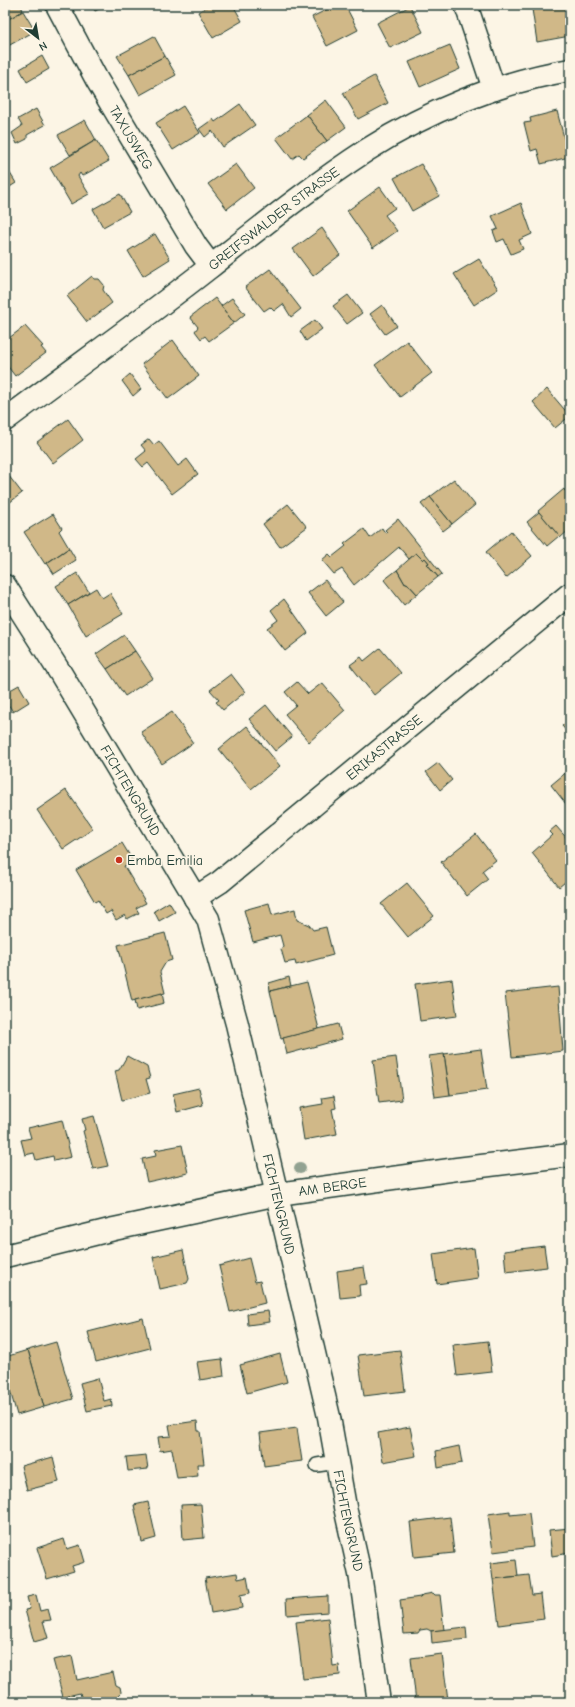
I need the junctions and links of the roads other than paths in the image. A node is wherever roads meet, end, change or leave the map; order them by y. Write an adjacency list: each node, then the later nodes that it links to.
1 (57, 5): 5 (street, TAXUSWEG)
2 (466, 5): 4 (street)
3 (570, 70): 4 (street, GREIFSWALDER STRASSE)
4 (494, 89): 5 (street, GREIFSWALDER STRASSE)
5 (211, 266): 6 (street, GREIFSWALDER STRASSE)
6 (5, 420)
7 (5, 586): 9 (street, FICHTENGRUND)
8 (570, 594): 9 (street, ERIKASTRASSE)
9 (195, 898): 11 (street, FICHTENGRUND)
10 (570, 1155): 11 (street, AM BERGE)
11 (278, 1194): 12 (street, AM BERGE); 13 (street, FICHTENGRUND)
12 (5, 1256)
13 (379, 1702)

